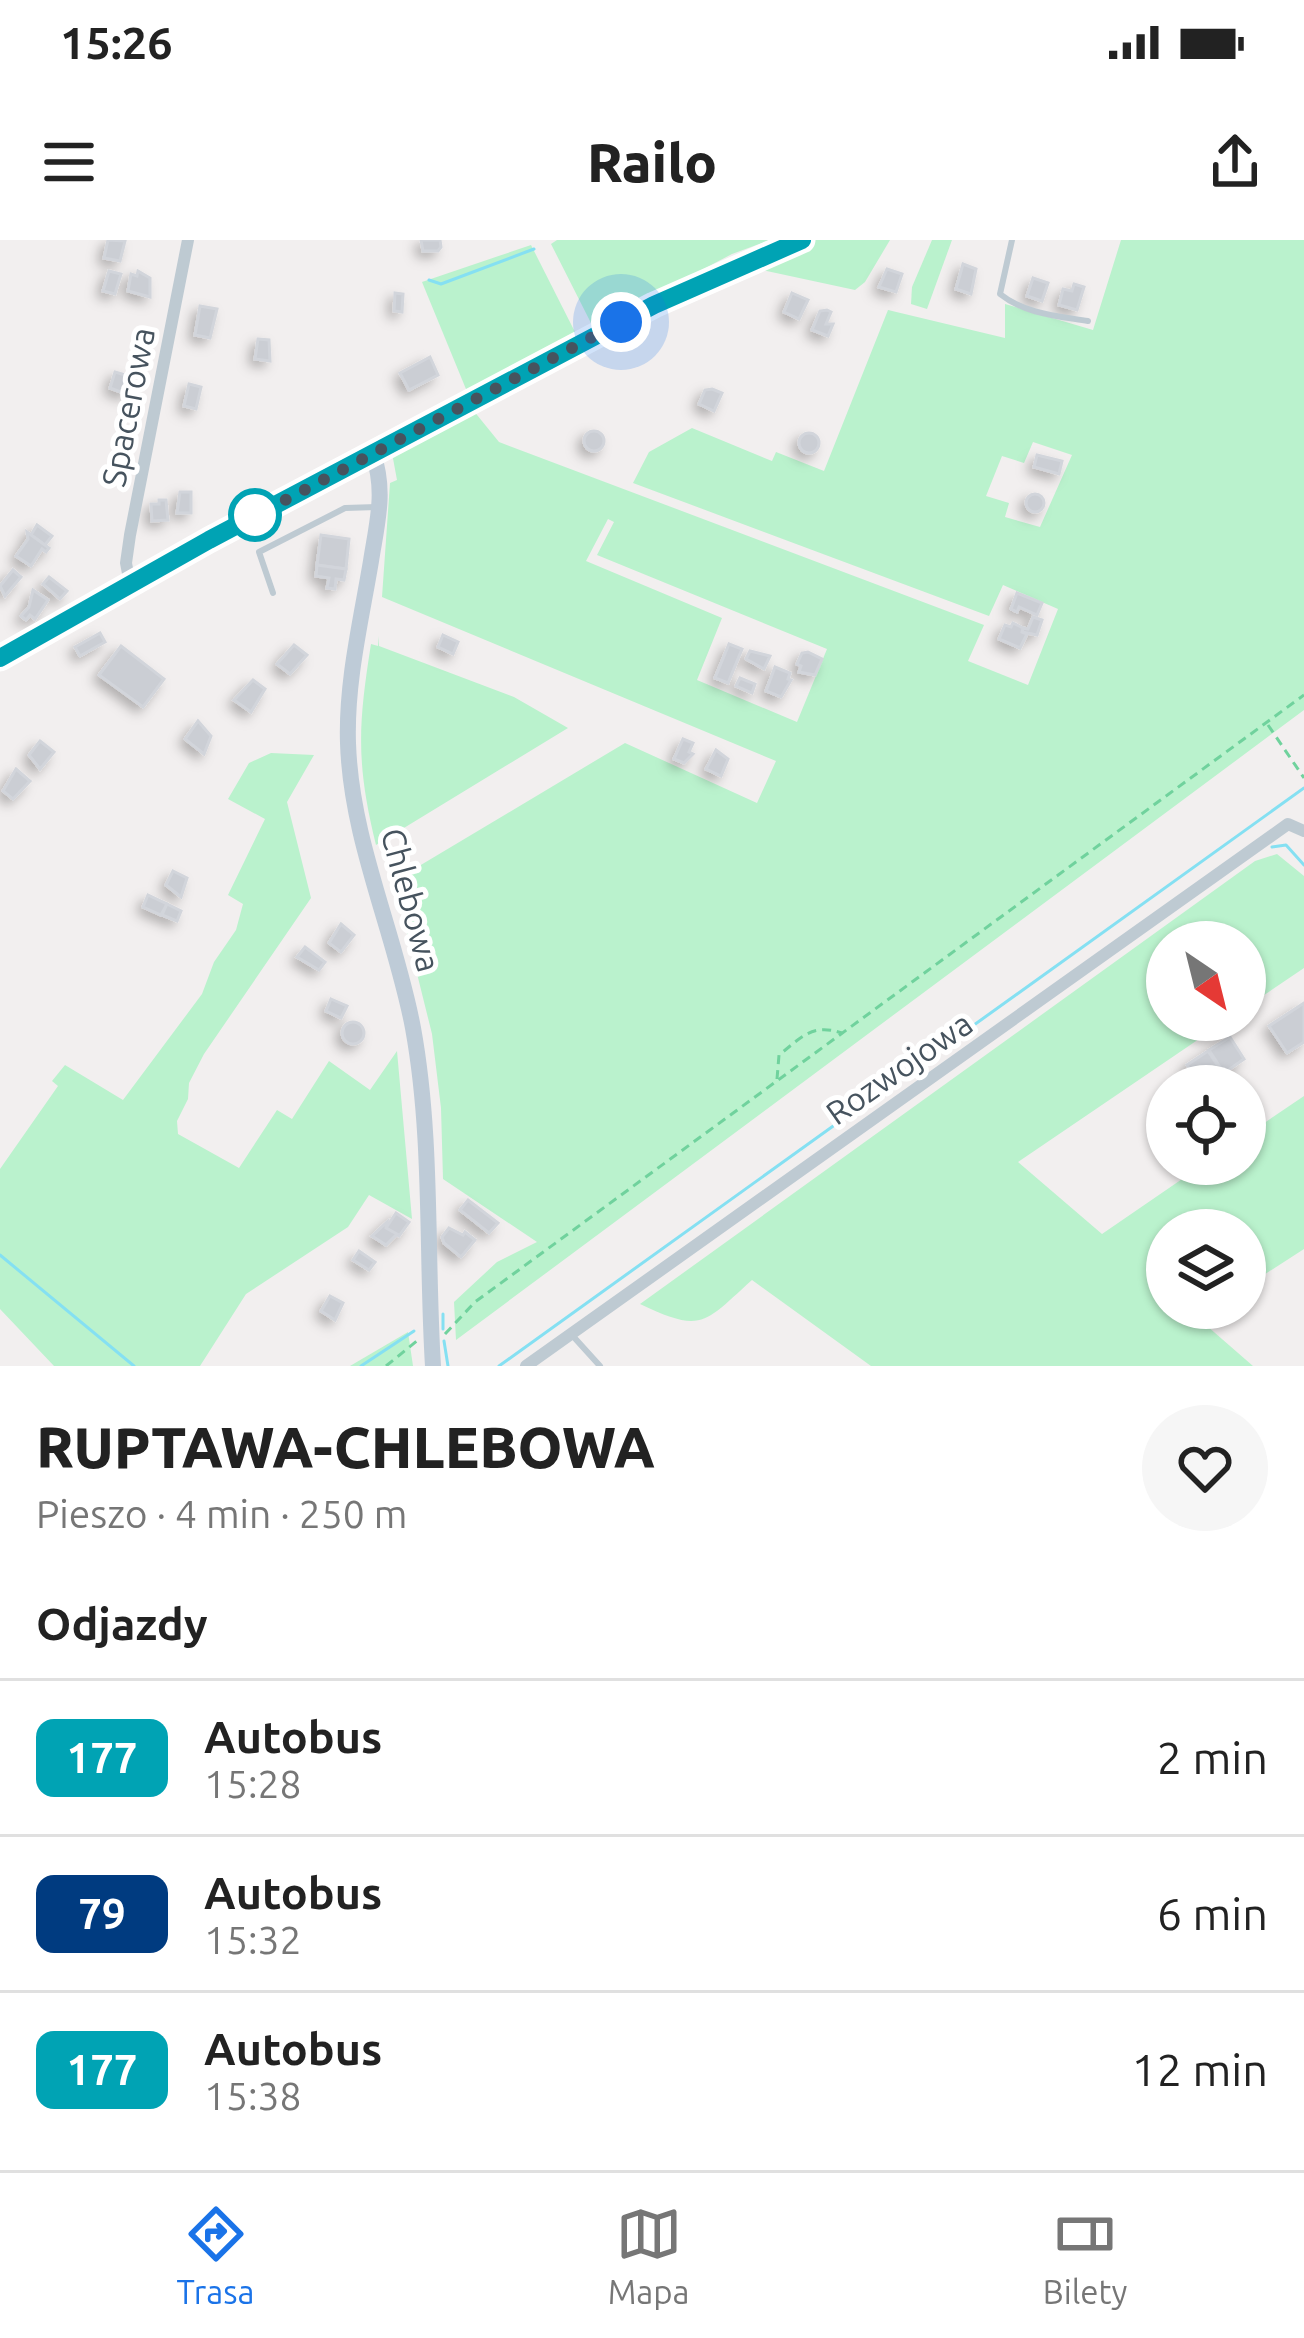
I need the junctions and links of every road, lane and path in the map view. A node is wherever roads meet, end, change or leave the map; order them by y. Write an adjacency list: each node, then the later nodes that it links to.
1 (188, 240): 7 (street, Spacerowa)
2 (802, 240): 5 (street)
3 (1012, 240): 4 (lane)
4 (1088, 321)
5 (373, 454): 6 (street, Chlebowa); 7 (street)
6 (380, 507): 8 (lane); 17 (street, Chlebowa)
7 (130, 584): 9 (street)
8 (273, 593)
9 (0, 658)
10 (1304, 694): 11 (path)
11 (1266, 722): 12 (path); 14 (path)
12 (1304, 778)
13 (1304, 831): 16 (street, Rozwojowa)
14 (842, 1034): 15 (path); 15 (path)
15 (777, 1081): 17 (path)
16 (572, 1334): 20 (street, Rozwojowa); 21 (lane)
17 (431, 1336): 18 (path); 19 (street, Chlebowa)
18 (386, 1366)
19 (433, 1366)
20 (526, 1366)
21 (600, 1366)

